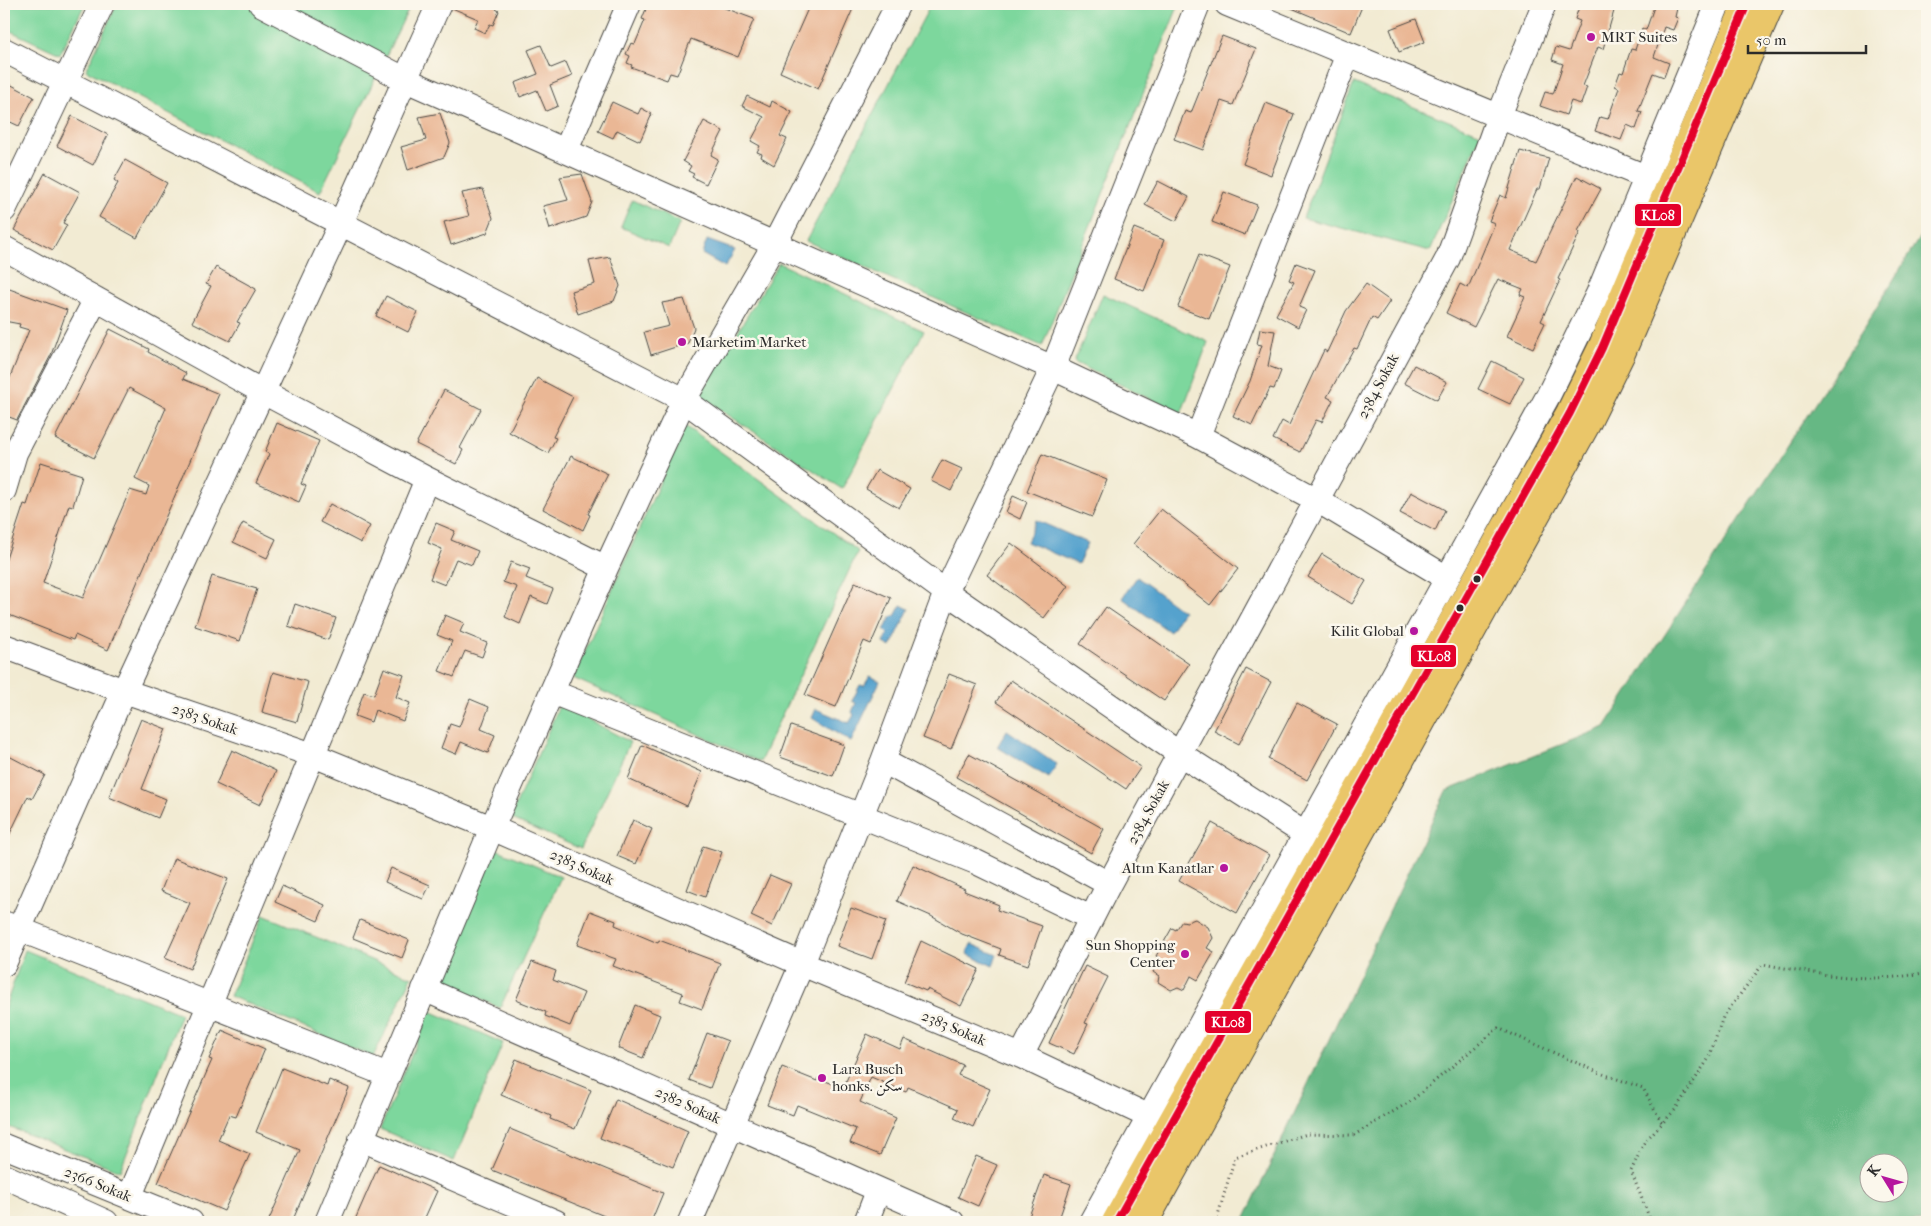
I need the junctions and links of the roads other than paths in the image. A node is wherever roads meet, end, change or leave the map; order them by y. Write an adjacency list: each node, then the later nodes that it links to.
1 (102, 4): 15 (street)
2 (261, 4): 14 (street)
3 (439, 4): 14 (street)
4 (629, 4): 17 (street)
5 (898, 4): 21 (street)
6 (1198, 4): 24 (street)
7 (1226, 4): 13 (street)
8 (1544, 4): 16 (street, 2384 Sokak)
9 (1718, 4): 18 (street)
10 (1747, 4): 68 (main road)
11 (1770, 4): 69 (main road)
12 (4, 50): 15 (street)
13 (1348, 54): 16 (street); 27 (street)
14 (406, 80): 17 (street); 20 (street)
15 (64, 81): 19 (street); 20 (street)
16 (1499, 116): 18 (street); 31 (street, 2384 Sokak)
17 (566, 150): 21 (street)
18 (1646, 177): 33 (street)
19 (4, 210)
20 (342, 223): 25 (street); 26 (street)
21 (774, 245): 24 (street); 26 (street)
22 (4, 248): 23 (street)
23 (96, 299): 25 (street); 28 (street)
24 (1053, 368): 27 (street); 34 (street)
25 (263, 392): 29 (street); 36 (street)
26 (684, 400): 32 (street); 34 (street)
27 (1198, 436): 31 (street)
28 (12, 439): 30 (street)
29 (427, 479): 32 (street); 39 (street)
30 (4, 490)
31 (1317, 500): 33 (street); 38 (street, 2384 Sokak)
32 (606, 568): 37 (street)
33 (1447, 578): 43 (street)
34 (946, 592): 38 (street); 40 (street)
35 (4, 646): 36 (street, 2383 Sokak)
36 (124, 691): 39 (street, 2383 Sokak); 46 (street)
37 (552, 692): 41 (street); 42 (street)
38 (1180, 754): 43 (street); 44 (street, 2384 Sokak)
39 (313, 755): 42 (street, 2383 Sokak); 50 (street)
40 (883, 761): 41 (street); 44 (street)
41 (862, 814): 45 (street); 48 (street)
42 (492, 828): 48 (street, 2383 Sokak); 49 (street)
43 (1305, 834): 53 (street)
44 (1109, 884): 45 (street, 2384 Sokak)
45 (1091, 918): 51 (street, 2384 Sokak)
46 (11, 926): 47 (street); 50 (street)
47 (4, 964)
48 (802, 964): 51 (street, 2383 Sokak); 54 (street)
49 (424, 989): 52 (street); 54 (street, 2382 Sokak)
50 (209, 1004): 52 (street); 59 (street)
51 (1021, 1056): 53 (street, 2383 Sokak)
52 (388, 1075): 55 (street)
53 (1148, 1116): 67 (street)
54 (732, 1124): 58 (street, 2382 Sokak); 64 (street)
55 (361, 1139): 62 (street); 63 (street)
56 (4, 1146): 59 (street, 2366 Sokak)
57 (4, 1176): 60 (street, 2366 Sokak)
58 (878, 1191): 65 (street); 66 (street, 2382 Sokak)
59 (130, 1196): 61 (street, 2366 Sokak)
60 (106, 1222)
61 (191, 1222)
62 (327, 1222)
63 (556, 1222)
64 (690, 1222)
65 (866, 1222)
66 (952, 1222)
67 (1091, 1222)
68 (1116, 1222)
69 (1144, 1222)

